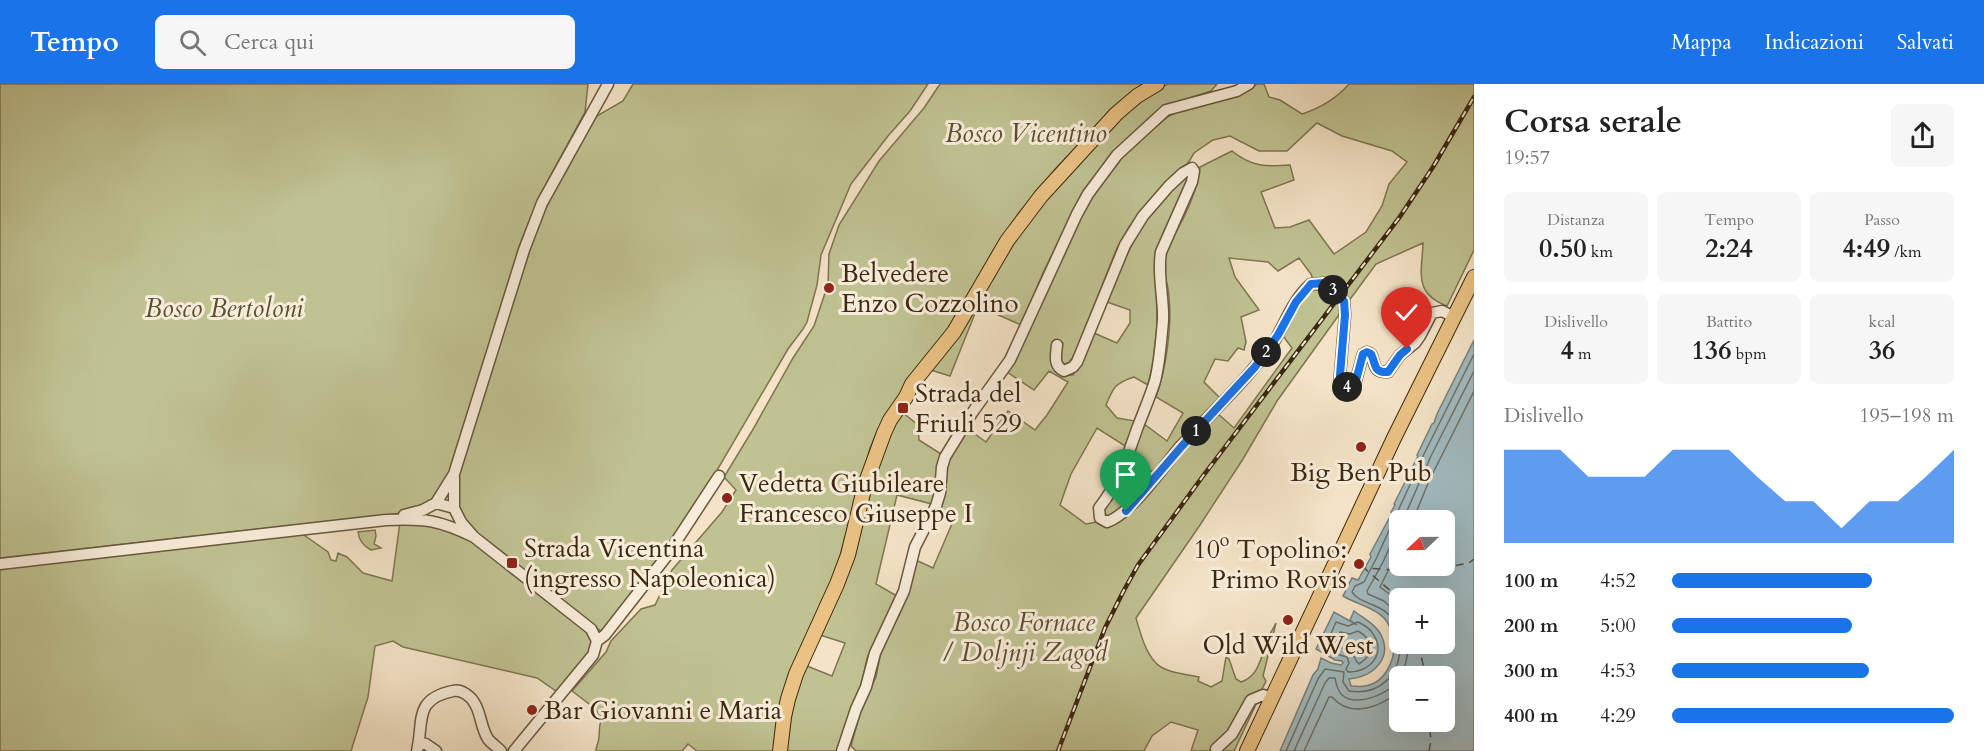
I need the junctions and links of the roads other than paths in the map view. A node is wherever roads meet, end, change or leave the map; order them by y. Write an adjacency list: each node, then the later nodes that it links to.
1 (609, 84): 9 (street)
2 (1157, 84): 24 (main road)
3 (1230, 84): 5 (street)
4 (1249, 84): 5 (street)
5 (1216, 96): 25 (street)
6 (1474, 277): 7 (main road)
7 (1454, 317): 8 (street); 18 (main road)
8 (1057, 345)
9 (454, 474): 11 (street); 12 (street)
10 (719, 476): 17 (street)
11 (436, 503): 12 (street); 13 (street); 14 (street)
12 (454, 508): 14 (street); 15 (street)
13 (386, 520): 14 (street); 16 (street)
14 (440, 522): 15 (street)
15 (474, 537): 17 (street)
16 (0, 564)
17 (597, 641): 23 (street)
18 (1272, 698): 20 (street); 26 (main road)
19 (418, 748): 21 (street); 22 (street)
20 (1216, 749)
21 (436, 751)
22 (501, 751)
23 (514, 751)
24 (780, 751)
25 (842, 751)
26 (1247, 751)

